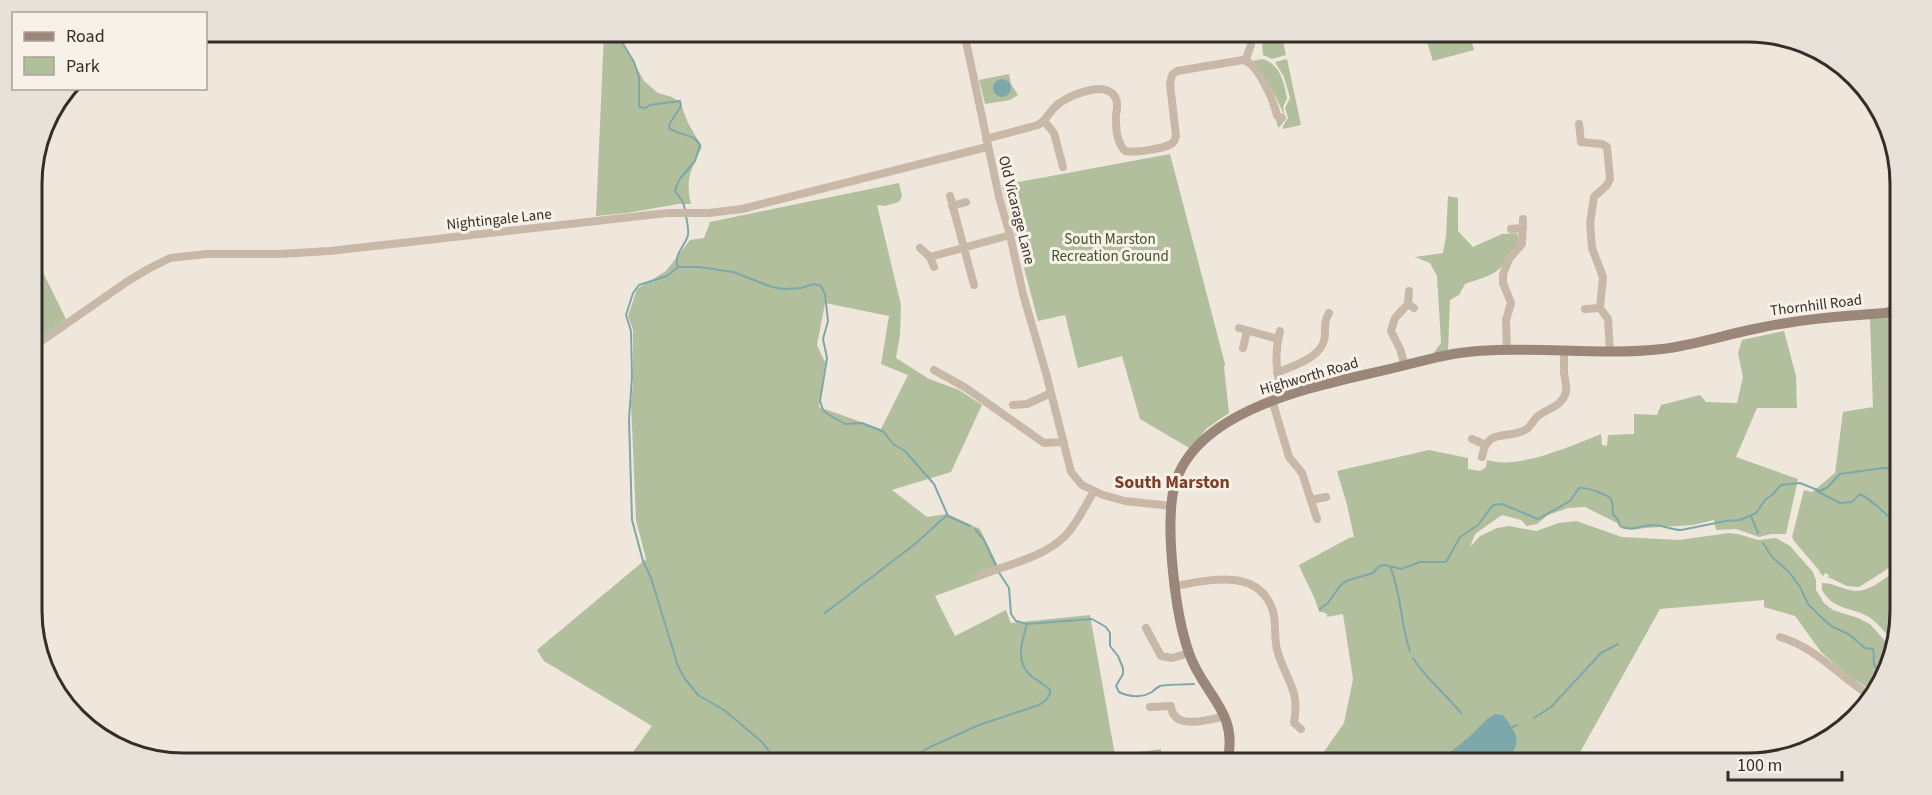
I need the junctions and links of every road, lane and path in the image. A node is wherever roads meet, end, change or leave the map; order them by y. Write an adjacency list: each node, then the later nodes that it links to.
1 (966, 42): 7 (street, Old Vicarage Lane)
2 (1251, 45): 3 (street)
3 (1246, 60): 4 (street); 5 (street)
4 (1282, 118)
5 (1044, 121): 7 (street, Nightingale Lane); 8 (street)
6 (1579, 124): 22 (street)
7 (986, 143): 15 (street, Old Vicarage Lane); 29 (street, Nightingale Lane)
8 (1063, 167)
9 (950, 196): 11 (street)
10 (966, 202): 11 (street)
11 (952, 206): 16 (street)
12 (1524, 219): 13 (street)
13 (1523, 228): 14 (street); 31 (street)
14 (1511, 229)
15 (1010, 235): 16 (street); 37 (street, Old Vicarage Lane)
16 (963, 247): 18 (street); 20 (street)
17 (920, 248): 18 (street)
18 (930, 257): 19 (street)
19 (934, 267)
20 (974, 285)
21 (1409, 291): 34 (street)
22 (1600, 308): 23 (street); 33 (street)
23 (1585, 309)
24 (1890, 312): 27 (street, Thornhill Road)
25 (1324, 317): 36 (street)
26 (1280, 331): 28 (street)
27 (1737, 333): 33 (street, Highworth Road)
28 (1278, 339): 30 (street); 36 (street)
29 (42, 341)
30 (1243, 348)
31 (1507, 349): 32 (street, Highworth Road); 34 (street, Highworth Road)
32 (1564, 350): 33 (street, Highworth Road); 43 (street)
33 (1610, 352)
34 (1405, 366): 38 (street, Highworth Road)
35 (934, 370): 42 (street)
36 (1277, 373): 38 (street)
37 (1051, 393): 40 (street); 42 (street, Old Vicarage Lane)
38 (1283, 396): 39 (street, Highworth Road)
39 (1272, 400): 47 (street); 48 (street, Highworth Road)
40 (1013, 405)
41 (1472, 439): 43 (street)
42 (1064, 442): 45 (street, Old Vicarage Lane)
43 (1484, 444): 44 (street)
44 (1482, 456)
45 (1094, 491): 48 (street, Old Vicarage Lane); 50 (street)
46 (1326, 497): 47 (street)
47 (1311, 500): 49 (street)
48 (1171, 506): 51 (street, Highworth Road)
49 (1317, 519)
50 (977, 576)
51 (1175, 586): 54 (street, Highworth Road); 58 (street)
52 (1146, 628): 54 (street)
53 (1780, 637): 55 (street)
54 (1189, 653): 57 (street, Highworth Road)
55 (1865, 692)
56 (1150, 707): 57 (street)
57 (1225, 716): 59 (street, Highworth Road)
58 (1294, 726)
59 (1228, 753)

